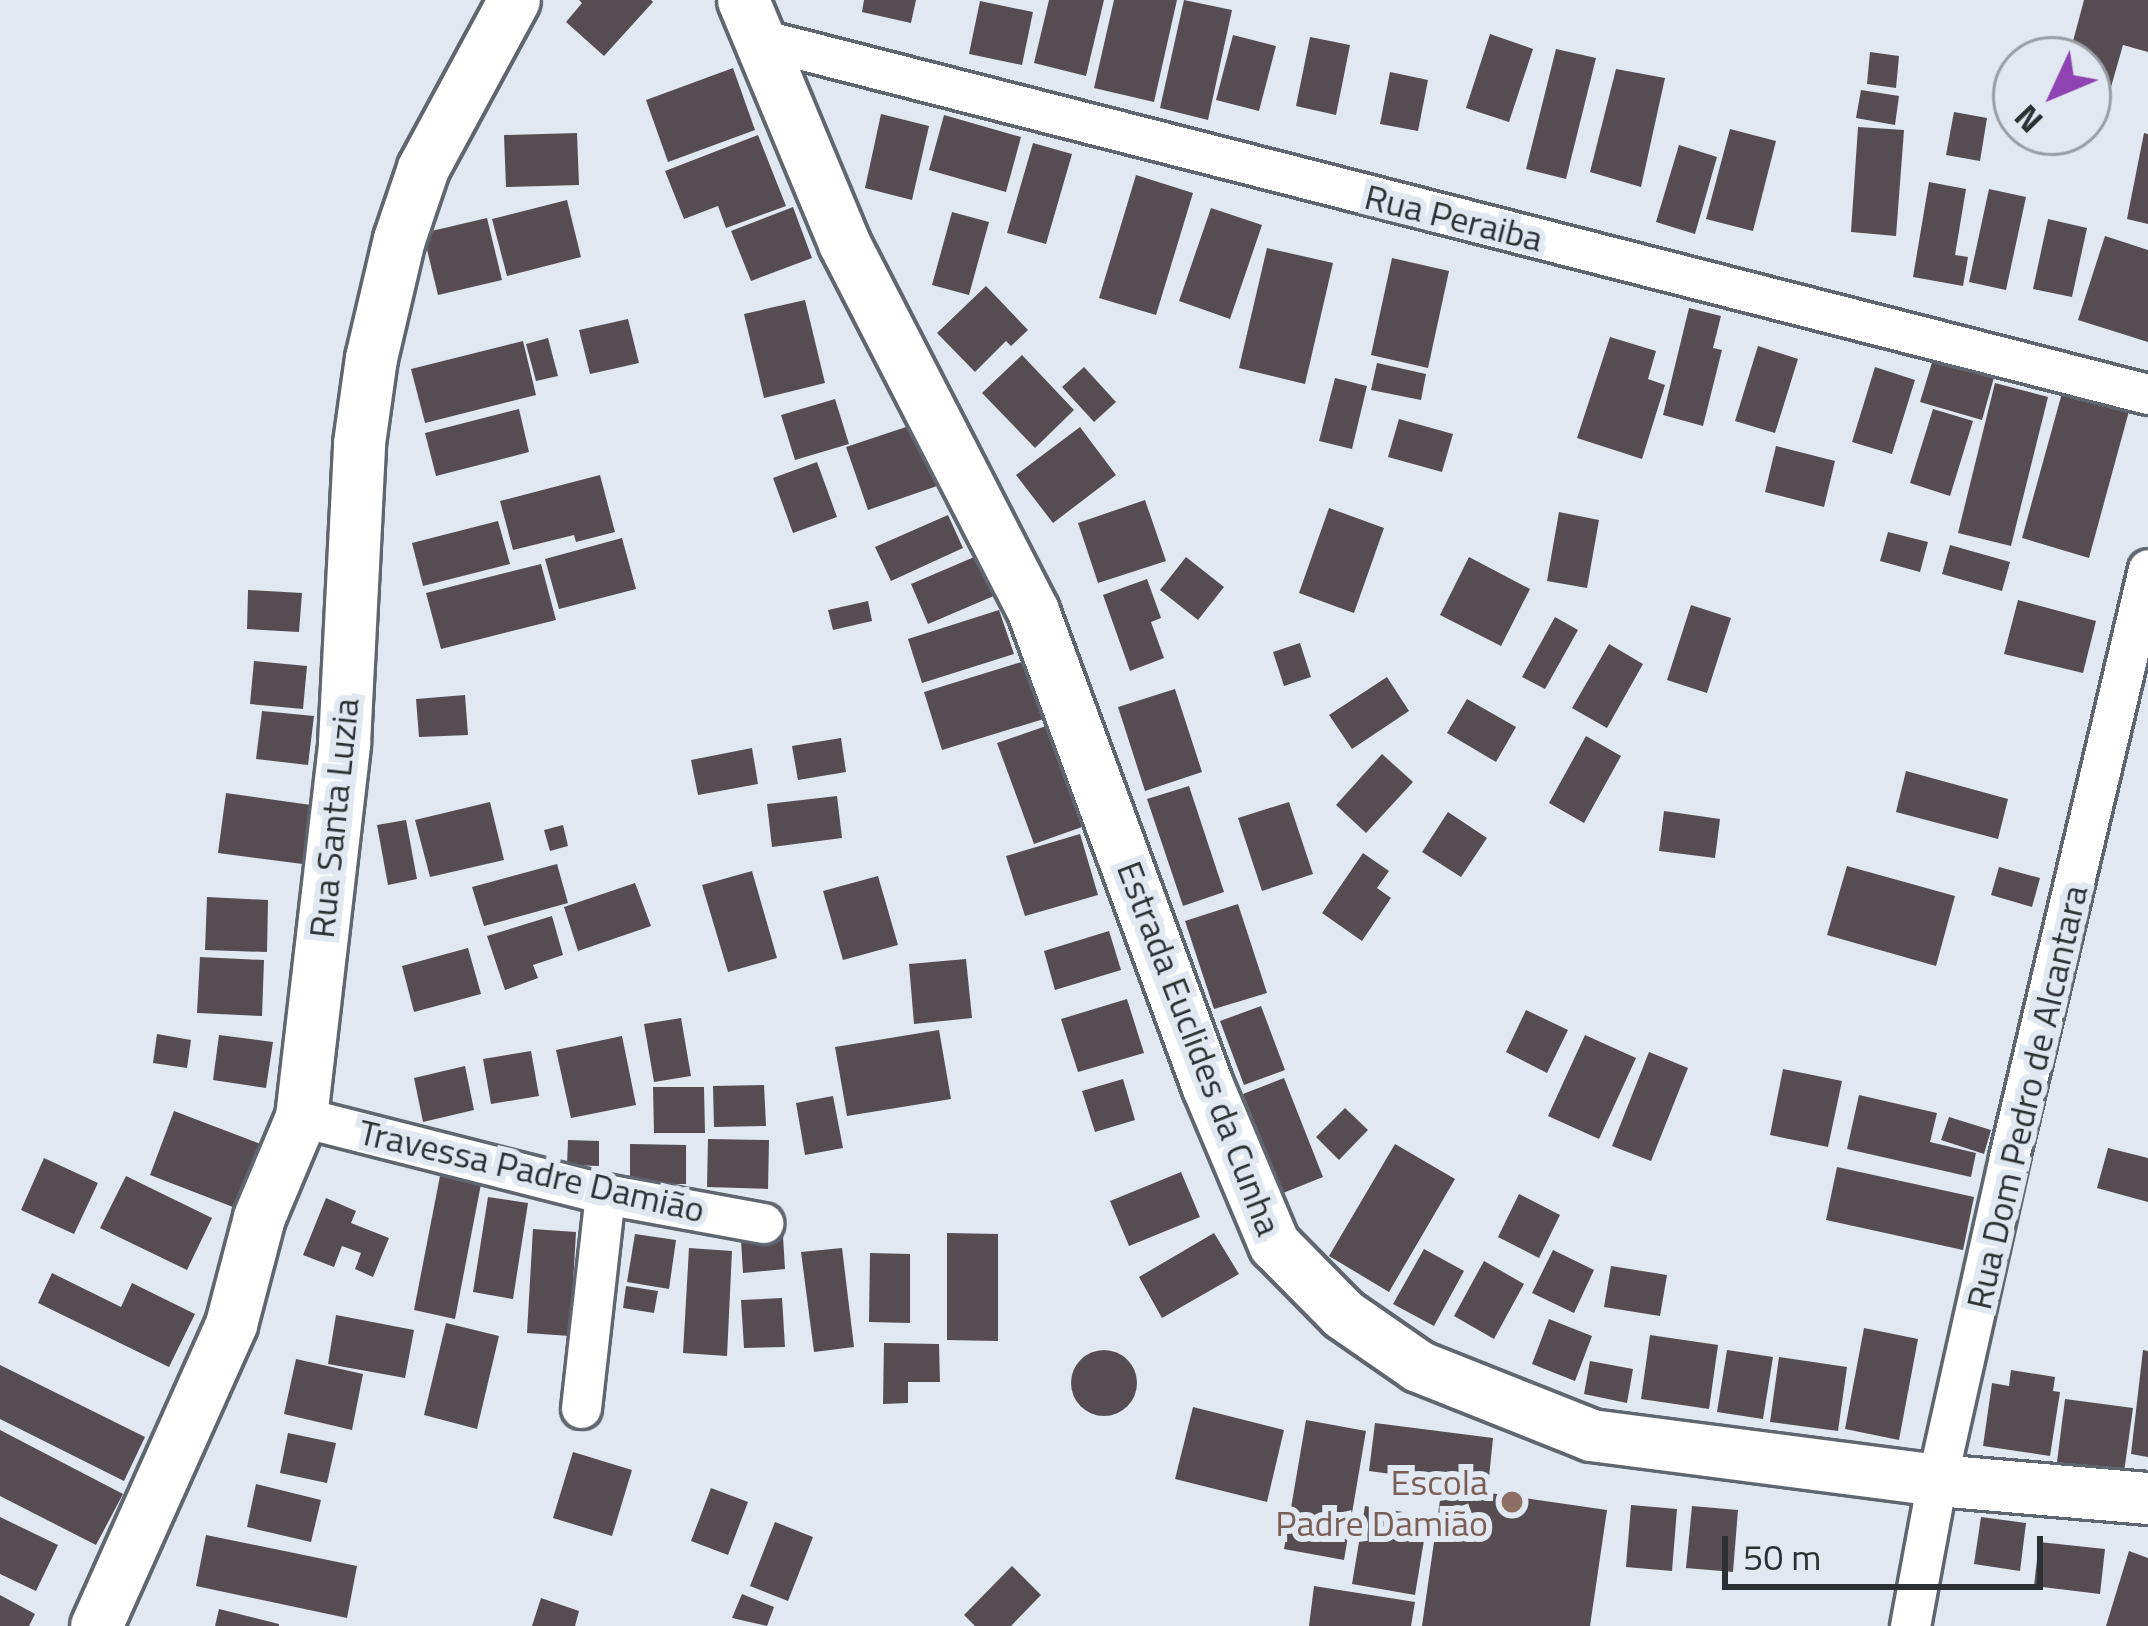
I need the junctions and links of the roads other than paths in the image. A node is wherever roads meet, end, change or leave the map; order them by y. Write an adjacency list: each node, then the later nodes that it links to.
1 (514, 0): 5 (street, Rua Santa Luzia)
2 (751, 20): 3 (street, Rua Peraiba); 9 (street, Estrada Euclides da Cunha)
3 (2148, 394)
4 (2148, 569): 9 (street, Rua Dom Pedro de Alcantara)
5 (301, 1117): 6 (street, Travessa Padre Damião); 11 (street, Rua Santa Luzia)
6 (604, 1193): 7 (street, Travessa Padre Damião); 8 (street)
7 (763, 1223)
8 (581, 1408)
9 (1937, 1480): 10 (street, Estrada Euclides da Cunha); 12 (street, Rua Dom Pedro de Alcantara)
10 (2148, 1498)
11 (96, 1626)
12 (1910, 1626)

